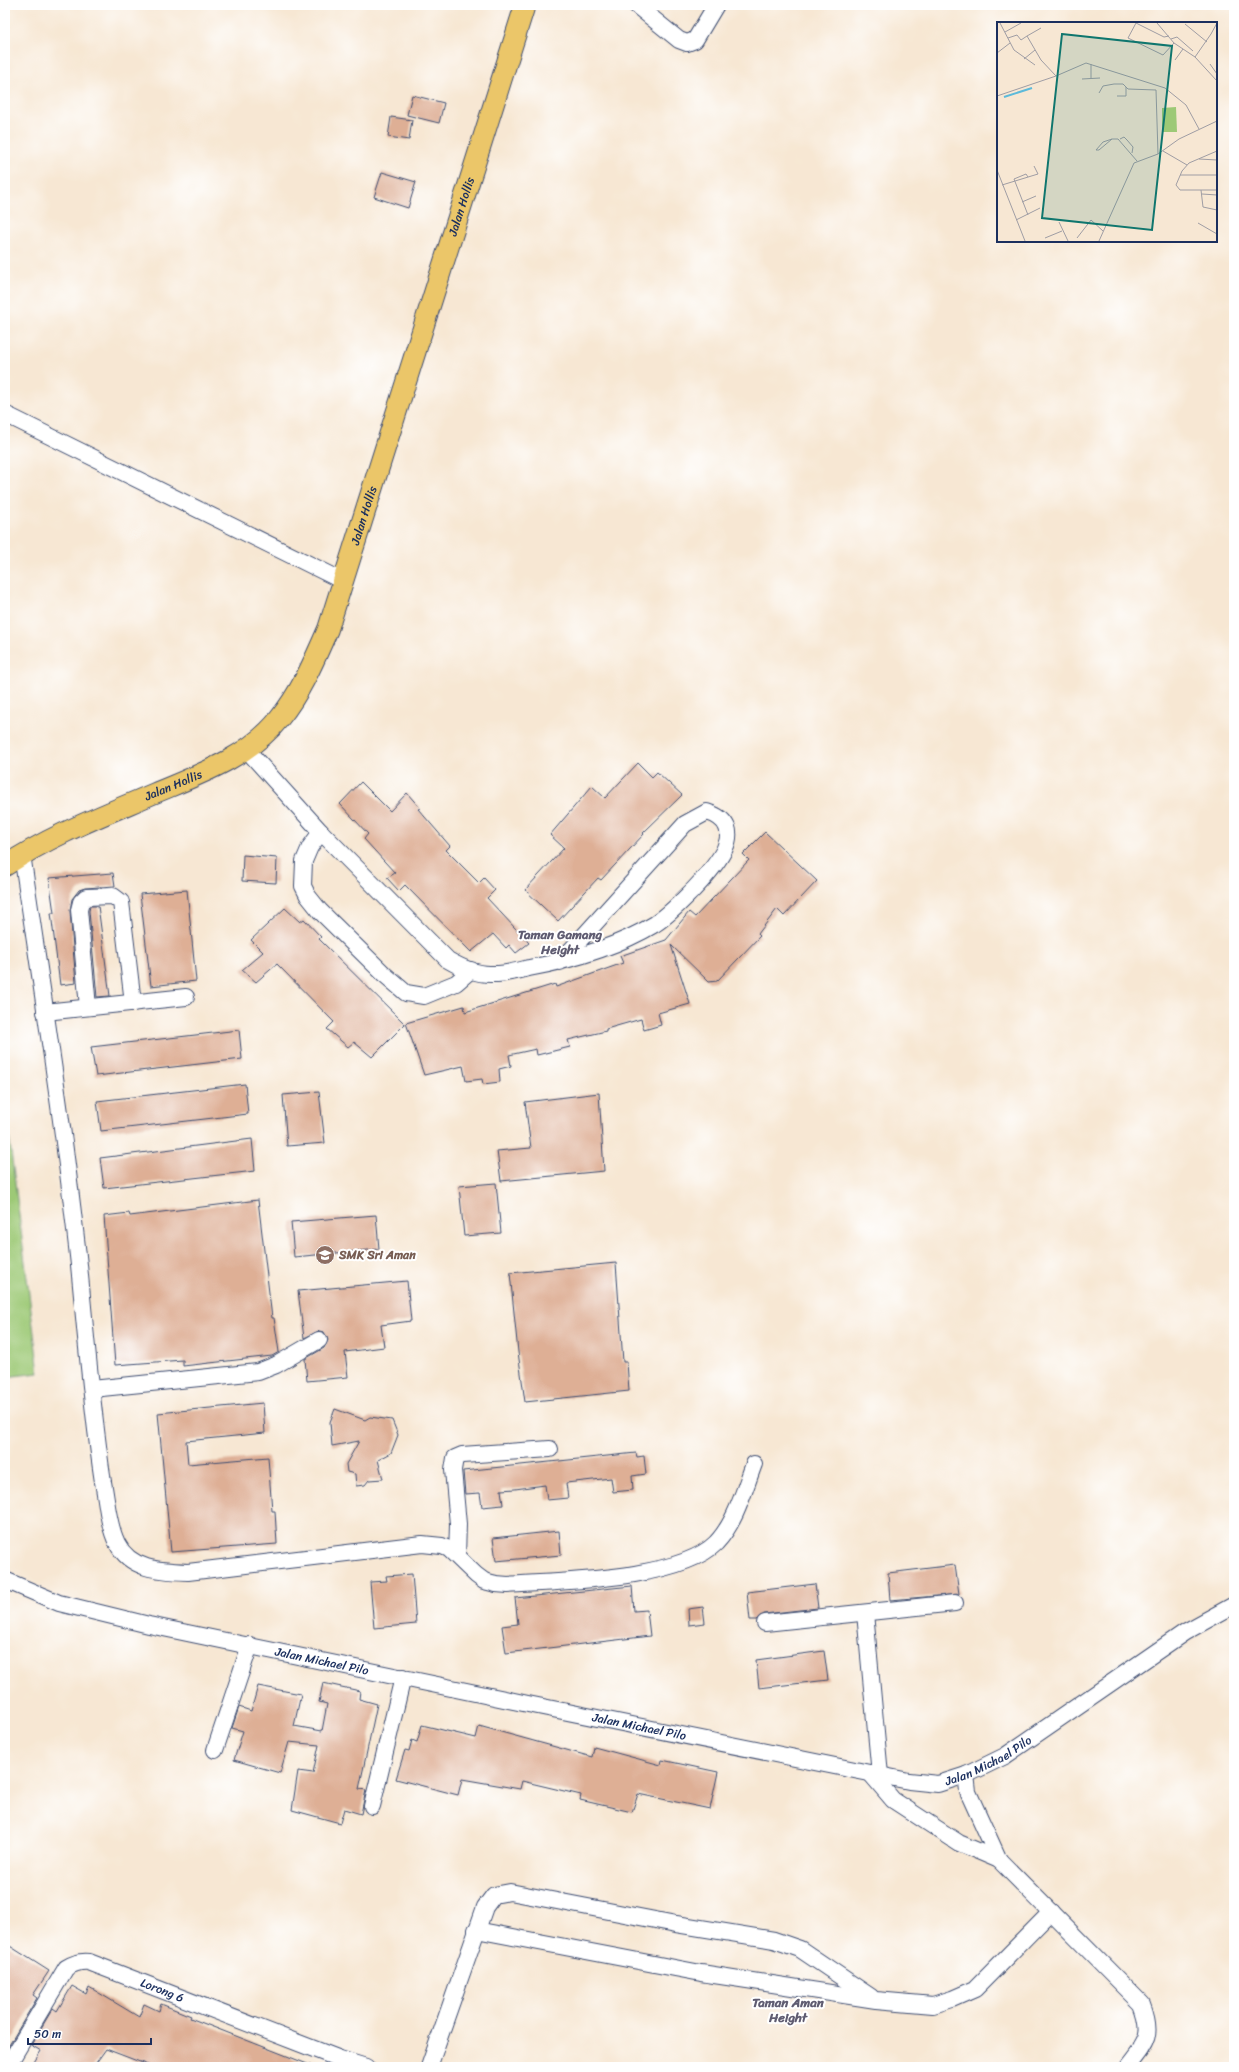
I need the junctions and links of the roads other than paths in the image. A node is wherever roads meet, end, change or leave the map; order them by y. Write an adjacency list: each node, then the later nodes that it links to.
1 (525, 5): 5 (main road, Jalan Hollis)
2 (636, 5): 3 (street)
3 (716, 5)
4 (5, 414): 5 (street)
5 (343, 581): 6 (main road, Jalan Hollis)
6 (246, 749): 7 (street); 8 (main road, Jalan Hollis)
7 (321, 832): 11 (street); 11 (street)
8 (22, 854): 9 (main road, Jalan Hollis); 15 (street)
9 (5, 866)
10 (560, 962): 10 (street); 11 (street)
11 (471, 970)
12 (186, 996): 13 (street)
13 (133, 1003): 14 (street); 14 (street)
14 (88, 1007): 15 (street)
15 (45, 1012): 17 (street)
16 (319, 1340): 17 (street)
17 (92, 1389): 20 (street)
18 (550, 1449): 20 (street)
19 (754, 1464): 20 (street)
20 (457, 1556)
21 (5, 1580): 26 (street, Jalan Michael Pilo)
22 (955, 1603): 24 (street)
23 (1234, 1605): 30 (street, Jalan Michael Pilo)
24 (865, 1613): 25 (street); 29 (street)
25 (765, 1623)
26 (250, 1645): 27 (street, Jalan Michael Pilo); 28 (street)
27 (403, 1677): 29 (street, Jalan Michael Pilo); 31 (street)
28 (216, 1750)
29 (875, 1774): 30 (street, Jalan Michael Pilo); 32 (street)
30 (966, 1775): 32 (street)
31 (372, 1806)
32 (999, 1860): 33 (street)
33 (1050, 1912): 35 (street); 39 (street)
34 (476, 1930): 35 (street); 35 (street); 38 (street)
35 (876, 2000)
36 (6, 2067): 37 (street, Lorong 6)
37 (366, 2067)
38 (429, 2067)
39 (1127, 2067)

